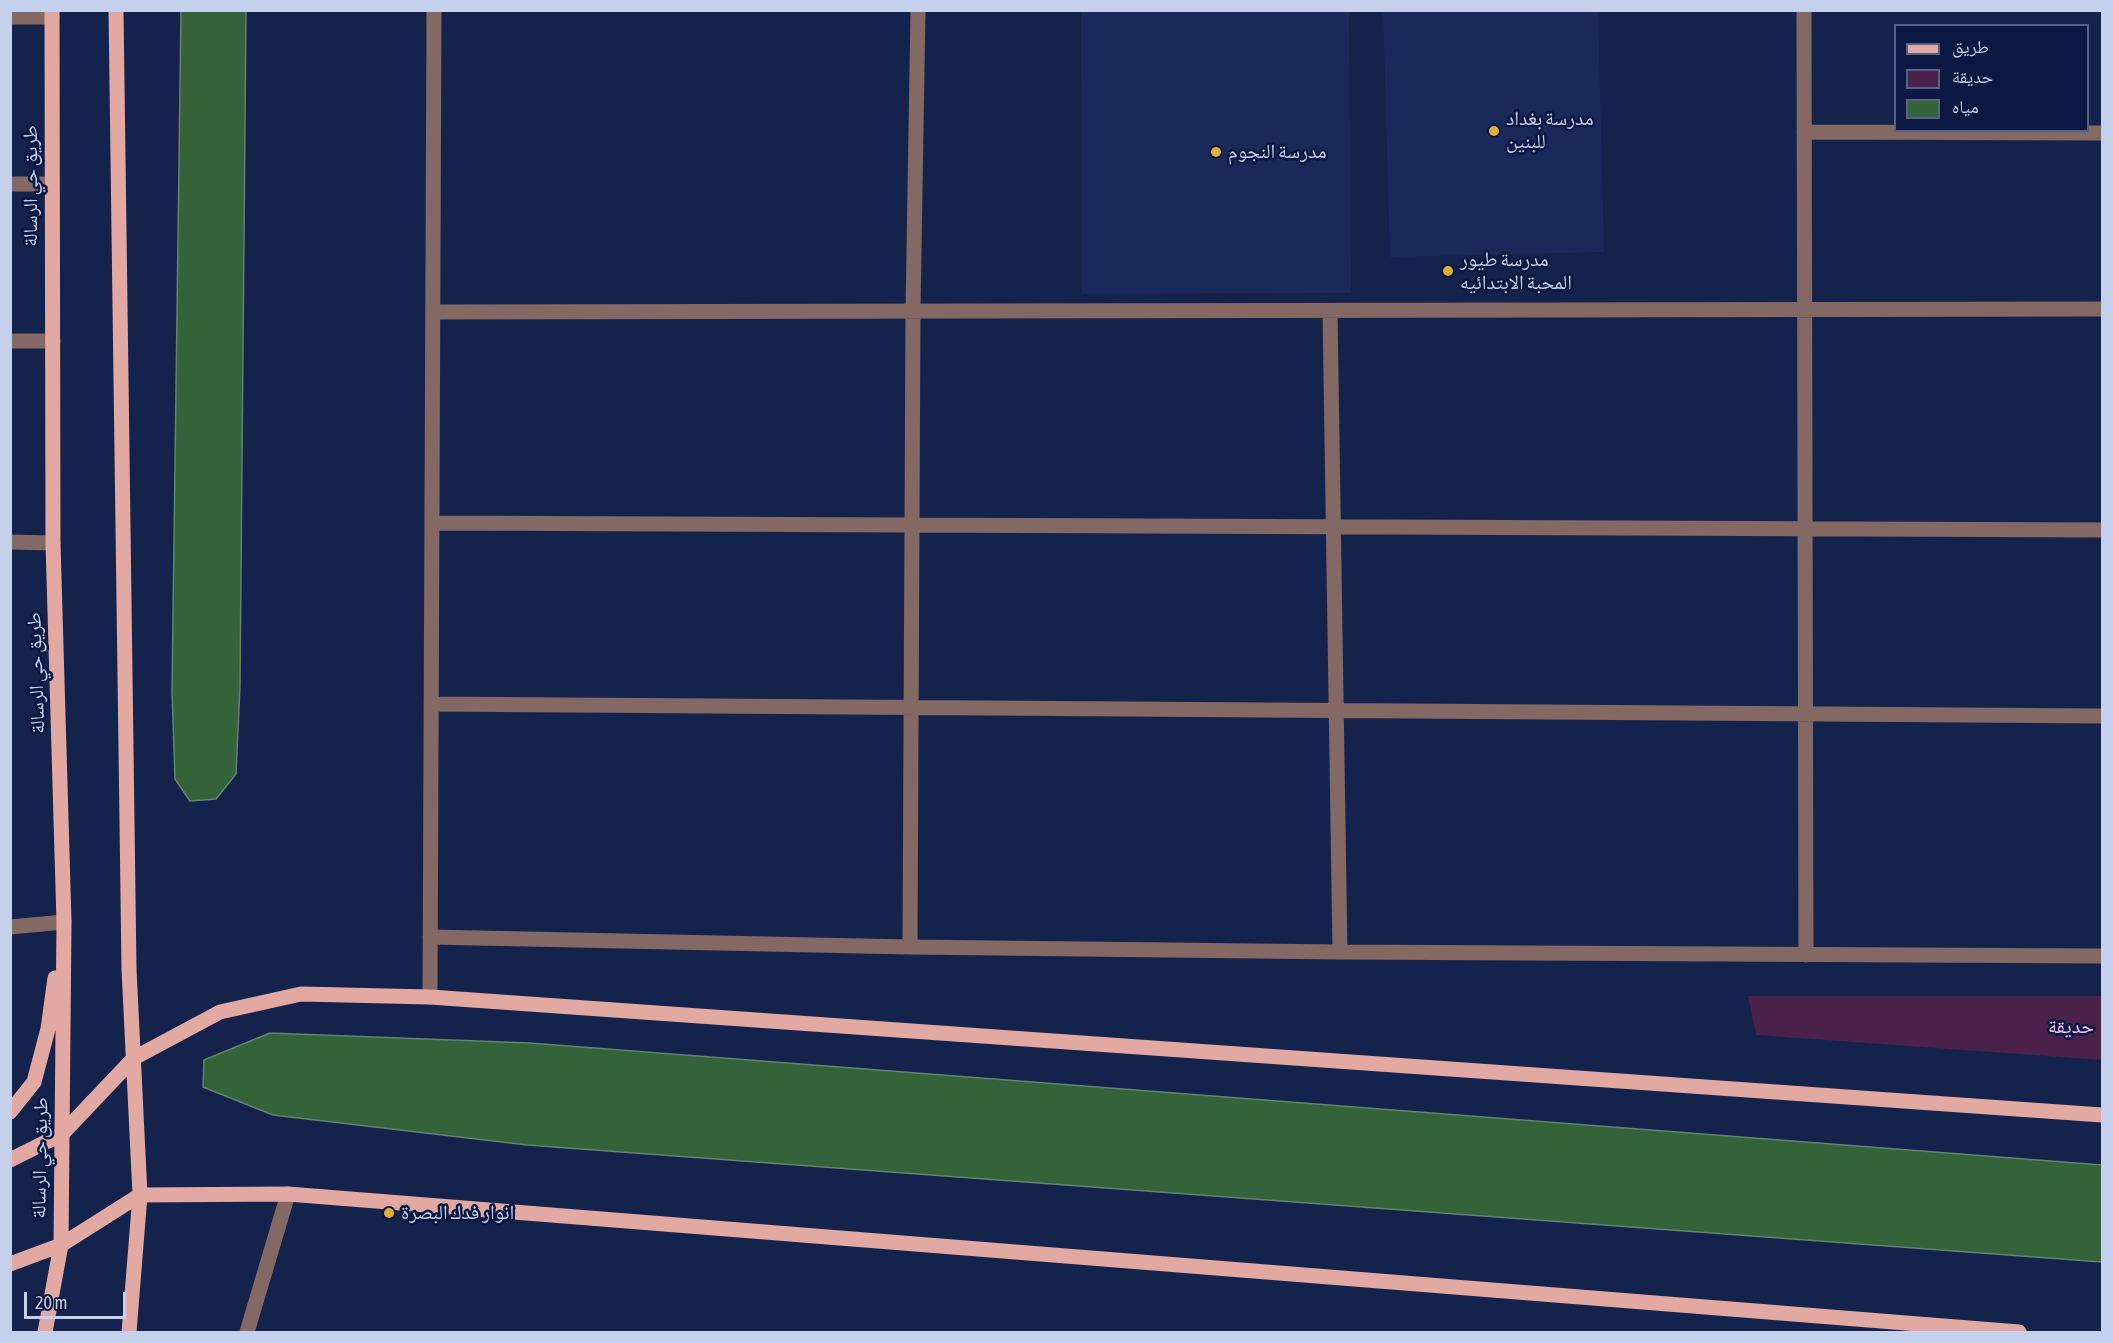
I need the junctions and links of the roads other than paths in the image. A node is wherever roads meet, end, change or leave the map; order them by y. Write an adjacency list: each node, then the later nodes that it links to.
1 (116, 10): 38 (main road)
2 (434, 10): 15 (street)
3 (918, 10): 13 (street)
4 (1804, 10): 7 (street)
5 (52, 14): 6 (street); 10 (main road, طريق حي الرسالة)
6 (10, 17)
7 (1804, 132): 8 (street); 12 (street)
8 (2103, 133)
9 (10, 184): 10 (street)
10 (51, 184): 17 (main road, طريق حي الرسالة)
11 (2103, 309): 12 (street)
12 (1804, 310): 14 (street); 21 (street)
13 (913, 311): 14 (street); 15 (street); 19 (street)
14 (1330, 311): 20 (street)
15 (433, 312): 18 (street)
16 (10, 341): 17 (street)
17 (53, 341): 24 (main road, طريق حي الرسالة)
18 (432, 523): 19 (street); 25 (street)
19 (912, 525): 20 (street); 26 (street)
20 (1334, 526): 21 (street); 27 (street)
21 (1805, 529): 22 (street); 28 (street)
22 (2103, 530)
23 (10, 542): 24 (street)
24 (53, 543): 30 (main road, طريق حي الرسالة)
25 (431, 704): 26 (street); 32 (street)
26 (911, 707): 27 (street); 33 (street)
27 (1336, 710): 28 (street); 34 (street)
28 (1805, 714): 29 (street); 35 (street)
29 (2103, 716)
30 (64, 922): 31 (street); 39 (main road); 41 (main road, طريق حي الرسالة)
31 (10, 927)
32 (430, 937): 33 (street); 37 (street)
33 (910, 947): 34 (street)
34 (1340, 952): 35 (street)
35 (1806, 955): 36 (street)
36 (2103, 956)
37 (430, 998): 38 (main road); 40 (main road)
38 (134, 1058): 41 (main road); 43 (main road)
39 (10, 1112)
40 (2103, 1115)
41 (62, 1134): 42 (main road); 45 (main road, طريق حي الرسالة)
42 (10, 1160)
43 (140, 1194): 44 (main road); 45 (main road); 48 (main road)
44 (288, 1194): 49 (street); 50 (main road)
45 (61, 1245): 46 (main road); 47 (main road, طريق حي الرسالة)
46 (10, 1264)
47 (45, 1332)
48 (129, 1332)
49 (247, 1332)
50 (2019, 1332)

